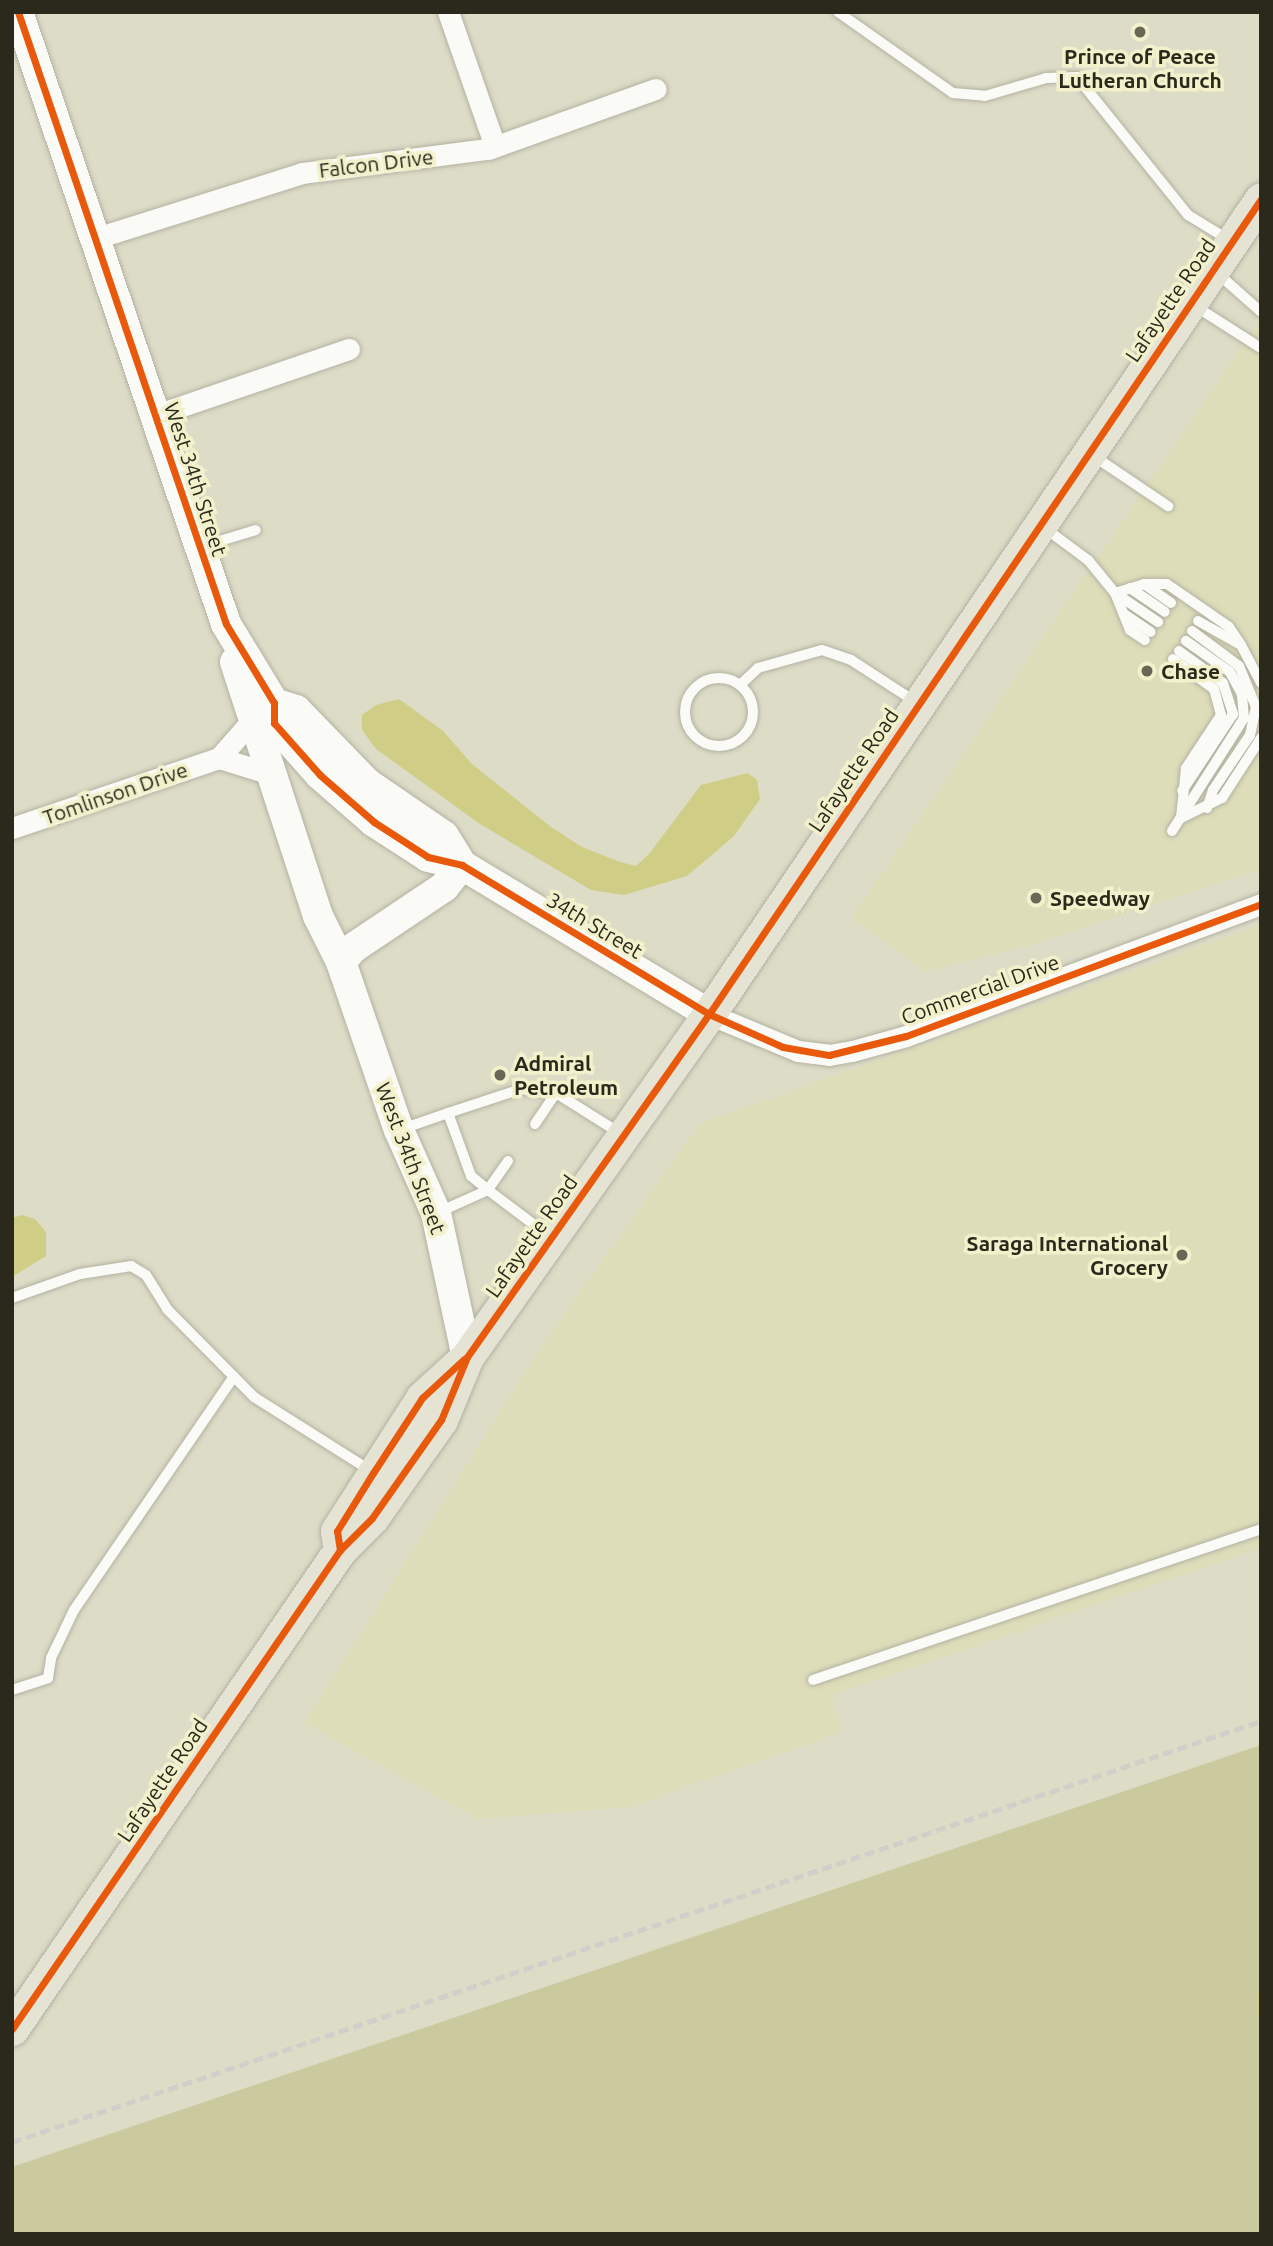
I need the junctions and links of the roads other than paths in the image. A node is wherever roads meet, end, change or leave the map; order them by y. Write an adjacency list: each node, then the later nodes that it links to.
1 (18, 12): 4 (street, West 34th Street)
2 (448, 12): 6 (street)
3 (838, 12): 9 (lane)
4 (23, 60): 8 (street, West 34th Street)
5 (656, 89): 6 (street, Falcon Drive)
6 (495, 146): 8 (street, Falcon Drive)
7 (1258, 208): 9 (main road, Lafayette Road)
8 (96, 238): 15 (street, West 34th Street)
9 (1231, 242): 10 (main road, Lafayette Road)
10 (1213, 269): 11 (main road, Lafayette Road); 12 (lane)
11 (1189, 303): 13 (lane); 16 (main road, Lafayette Road)
12 (1261, 312)
13 (1261, 348)
14 (349, 349): 15 (street)
15 (156, 415): 20 (street, West 34th Street)
16 (1088, 452): 17 (lane); 18 (main road, Lafayette Road)
17 (1168, 506)
18 (1039, 524): 23 (lane); 31 (main road, Lafayette Road)
19 (256, 530): 20 (lane)
20 (201, 547): 32 (street, West 34th Street)
21 (1144, 584): 22 (lane); 24 (lane); 27 (lane)
22 (1130, 588): 23 (lane); 24 (lane)
23 (1115, 593): 24 (lane); 26 (lane)
24 (1165, 612)
25 (1192, 631): 27 (lane); 36 (lane); 37 (lane)
26 (1148, 636)
27 (1241, 645): 29 (lane)
28 (1176, 655): 37 (lane)
29 (1261, 683)
30 (740, 685): 30 (lane); 31 (lane)
31 (919, 704): 43 (main road, Lafayette Road)
32 (264, 711): 34 (street); 35 (street, West 34th Street); 40 (street)
33 (1261, 738): 36 (lane)
34 (219, 758): 35 (street); 38 (street, Tomlinson Drive)
35 (271, 774): 42 (street, West 34th Street)
36 (1206, 808): 37 (lane)
37 (1181, 818): 39 (lane)
38 (12, 828)
39 (1172, 831)
40 (462, 865): 42 (street); 43 (street, 34th Street)
41 (1261, 904): 43 (street, Commercial Drive)
42 (341, 962): 47 (street, West 34th Street)
43 (709, 1014): 48 (main road, Lafayette Road)
44 (556, 1093): 45 (lane); 46 (lane); 48 (lane)
45 (448, 1113): 47 (lane); 50 (lane)
46 (535, 1124)
47 (399, 1130): 51 (street, West 34th Street)
48 (624, 1135): 52 (main road, Lafayette Road)
49 (508, 1161): 50 (lane)
50 (488, 1190): 51 (lane); 52 (lane)
51 (436, 1213): 54 (street, West 34th Street)
52 (551, 1238): 54 (main road, Lafayette Road)
53 (12, 1298): 55 (lane)
54 (467, 1357): 56 (main road, Lafayette Road); 58 (main road, Lafayette Road)
55 (234, 1376): 56 (lane); 60 (lane)
56 (373, 1473): 58 (main road, Lafayette Road)
57 (1261, 1529): 59 (lane)
58 (340, 1550): 61 (main road, Lafayette Road)
59 (813, 1681)
60 (12, 1690)
61 (21, 2017)

